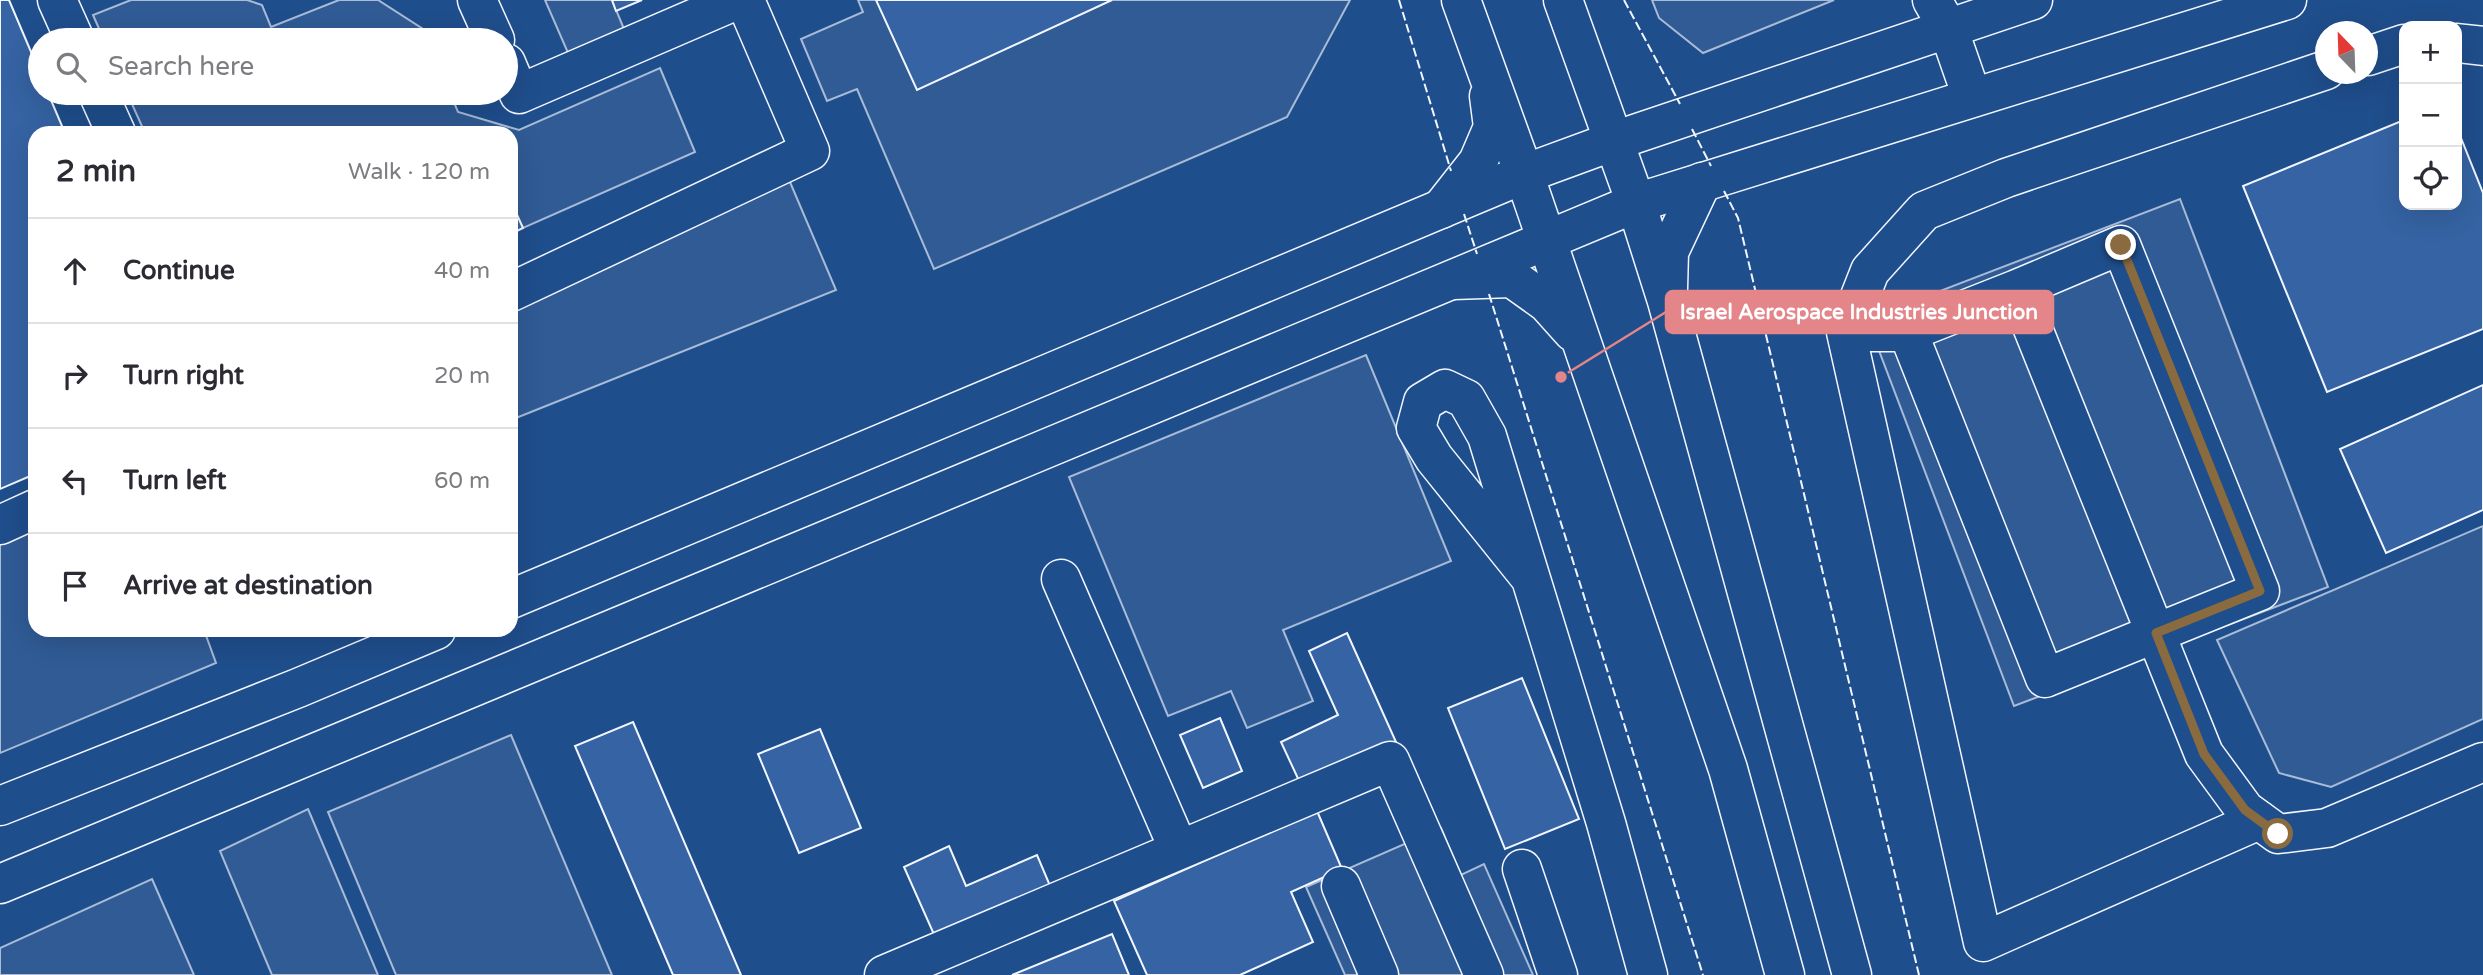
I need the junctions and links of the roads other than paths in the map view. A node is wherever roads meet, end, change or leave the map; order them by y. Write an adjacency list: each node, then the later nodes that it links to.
1 (57, 0): 10 (main road)
2 (477, 0): 11 (main road)
3 (737, 0): 18 (main road)
4 (744, 0): 29 (main road)
5 (1461, 0): 16 (main road)
6 (1563, 0): 22 (main road)
7 (2033, 0): 9 (main road)
8 (2287, 0): 19 (main road)
9 (1940, 14): 19 (main road); 22 (main road)
10 (70, 28)
11 (490, 28)
12 (2462, 44): 14 (main road)
13 (2399, 46): 15 (main road)
14 (2483, 47)
15 (2378, 53)
16 (1484, 63): 23 (main road); 26 (main road)
17 (2315, 74): 32 (main road)
18 (518, 92)
19 (1972, 97): 24 (main road)
20 (103, 105): 21 (main road)
21 (113, 126)
22 (1614, 141): 23 (main road); 25 (main road)
23 (1524, 174): 26 (main road); 27 (main road)
24 (1702, 182): 25 (main road); 31 (main road)
25 (1636, 203): 27 (main road); 31 (main road)
26 (1441, 209): 39 (main road)
27 (1547, 240): 28 (main road); 34 (main road)
28 (1453, 279): 34 (main road); 47 (main road)
29 (518, 289)
30 (2017, 289): 33 (main road); 40 (main road); 40 (main road)
31 (1667, 301): 55 (main road)
32 (1846, 332): 33 (main road); 44 (main road)
33 (1908, 332): 40 (main road)
34 (1582, 341): 54 (main road)
35 (28, 512): 36 (main road)
36 (0, 525)
37 (1528, 575): 53 (main road)
38 (1061, 579): 45 (main road)
39 (518, 596)
40 (2156, 633): 44 (main road)
41 (419, 637): 43 (main road)
42 (2483, 762): 44 (main road)
43 (0, 806)
44 (2259, 820)
45 (1179, 850): 49 (main road); 51 (main road)
46 (1522, 869): 52 (main road)
47 (0, 884)
48 (1341, 886): 50 (main road)
49 (884, 975)
50 (1379, 975)
51 (1484, 975)
52 (1558, 975)
53 (1648, 975)
54 (1785, 975)
55 (1852, 975)

